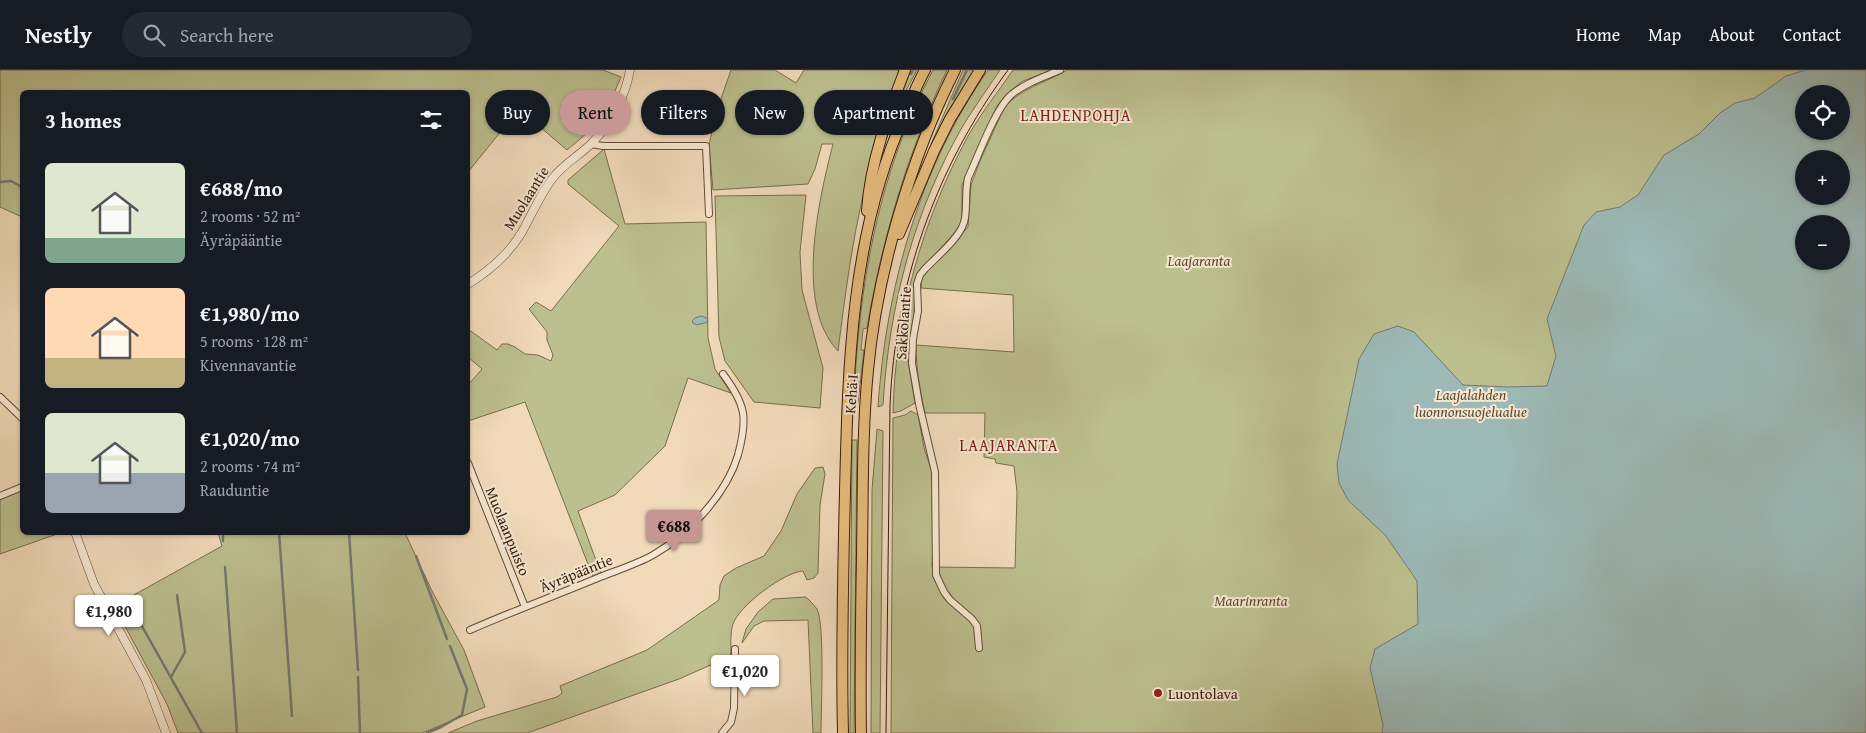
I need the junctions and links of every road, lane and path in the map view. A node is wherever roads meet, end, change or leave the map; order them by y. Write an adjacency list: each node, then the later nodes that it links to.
1 (630, 70): 7 (street, Muolaantie)
2 (905, 70): 9 (highway)
3 (925, 70): 9 (highway, Kehä I)
4 (955, 70): 10 (highway, Kehä I)
5 (980, 70): 10 (highway)
6 (1060, 70): 21 (street, Sakkolantie)
7 (591, 144): 8 (street); 11 (street, Muolaantie)
8 (709, 214)
9 (864, 247): 25 (highway, Kehä I)
10 (889, 255): 26 (highway, Kehä I)
11 (470, 283)
12 (723, 374): 19 (street, Äyräpääntie)
13 (0, 398): 14 (street)
14 (20, 416)
15 (470, 468): 19 (street, Muolaanpuisto)
16 (20, 487): 17 (street)
17 (0, 496)
18 (77, 535): 23 (street)
19 (525, 607): 20 (street, Äyräpääntie)
20 (470, 630)
21 (979, 648)
22 (735, 649): 24 (street)
23 (166, 733)
24 (722, 733)
25 (843, 733)
26 (861, 733)

